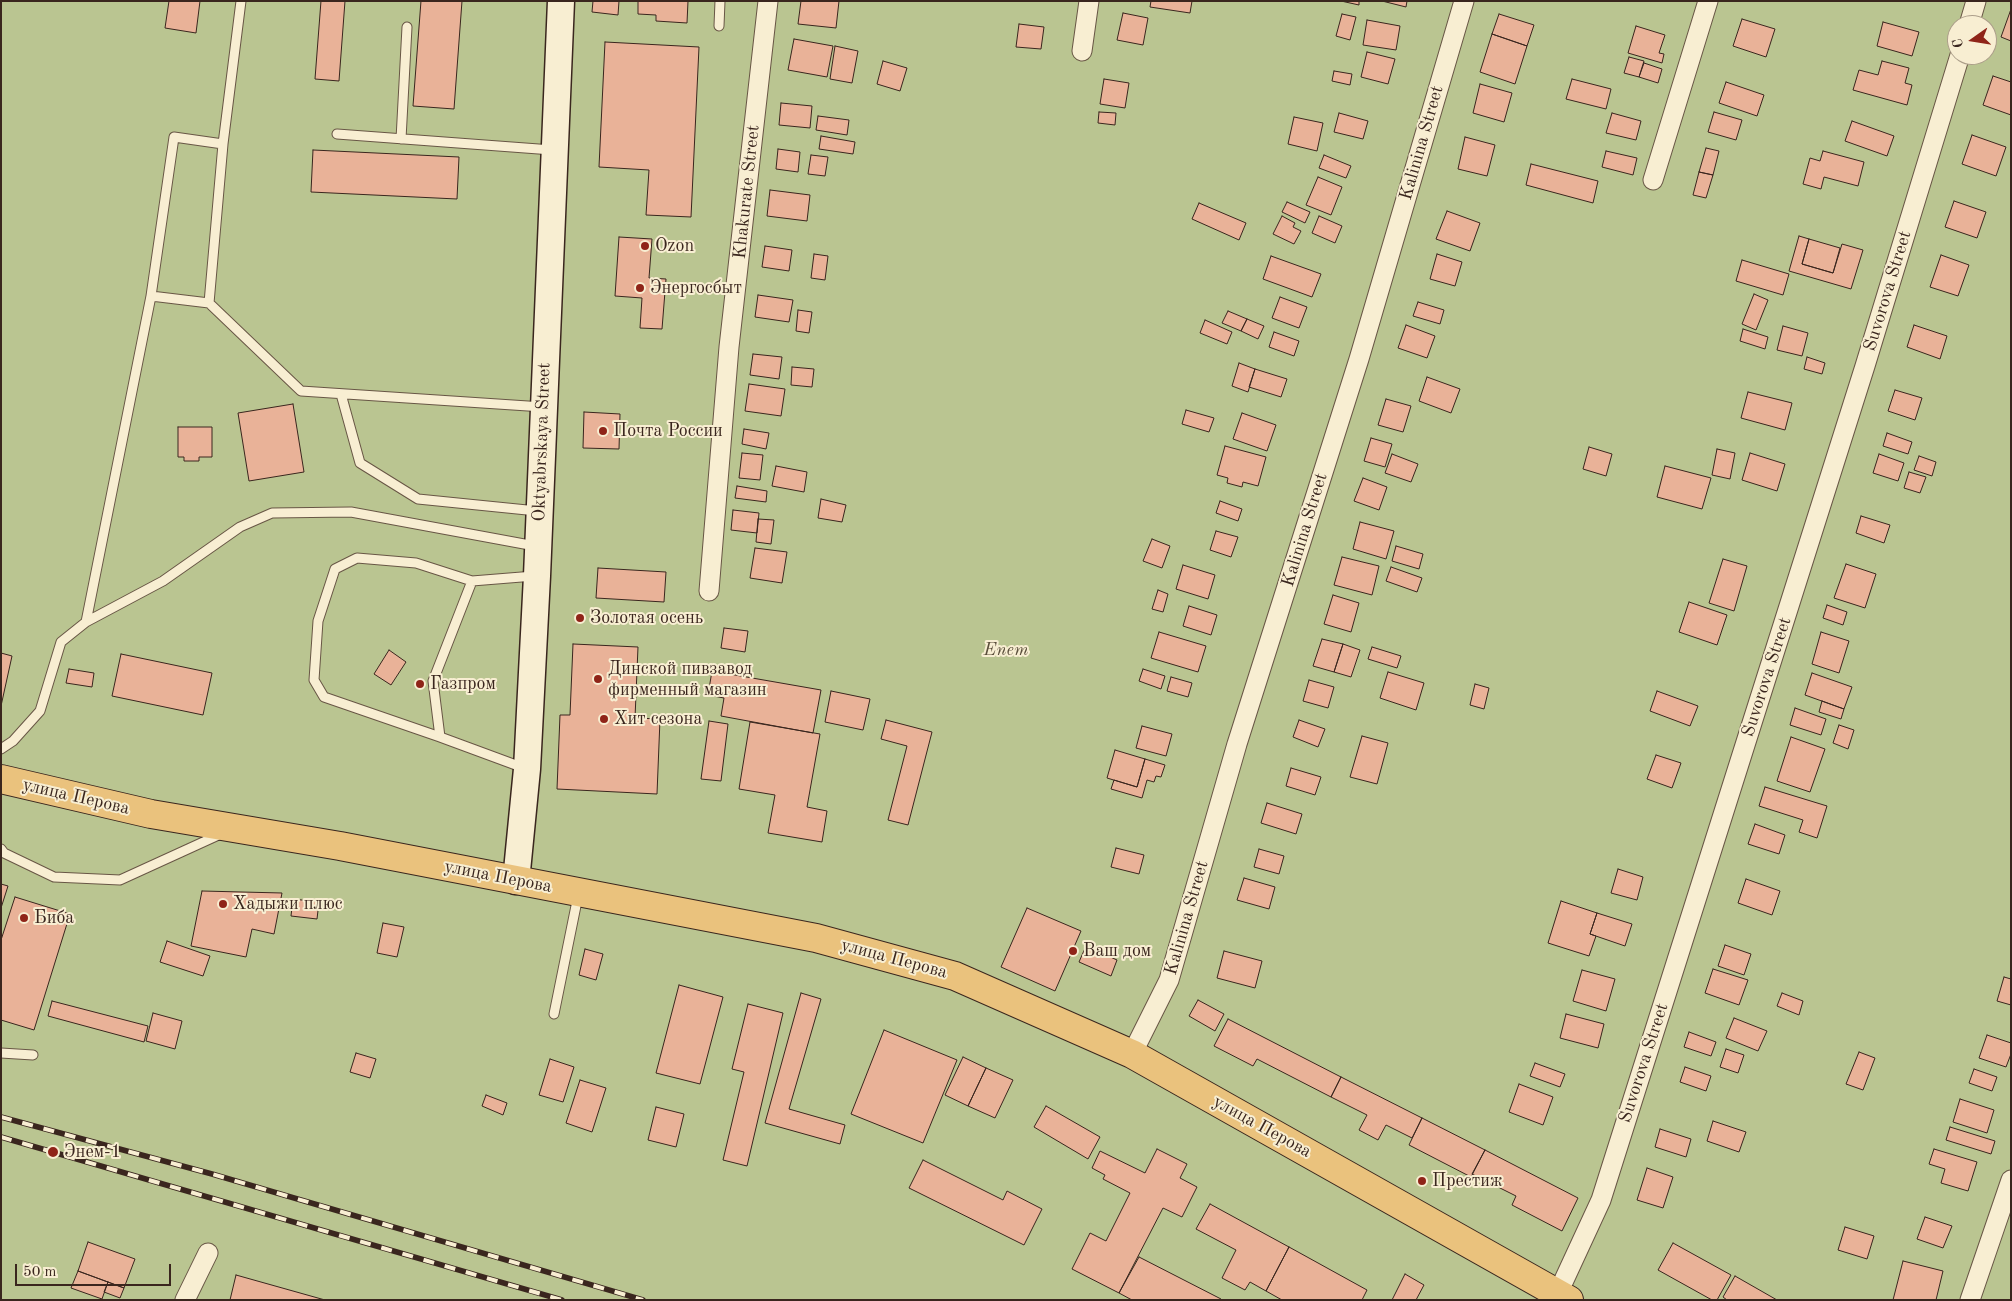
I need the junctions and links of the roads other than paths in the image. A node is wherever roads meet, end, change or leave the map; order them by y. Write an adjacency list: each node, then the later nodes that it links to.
1 (241, 1): 16 (lane)
2 (561, 1): 17 (main road, Oktyabrskaya Street)
3 (720, 1): 10 (lane)
4 (768, 1): 27 (street, Khakurate Street)
5 (1089, 1): 12 (street)
6 (1464, 1): 43 (street, Kalinina Street)
7 (1708, 1): 18 (street)
8 (1976, 1): 9 (street)
9 (1972, 15)
10 (719, 26)
11 (407, 27): 15 (lane)
12 (1082, 50)
13 (1957, 65): 48 (street, Suvorova Street)
14 (337, 134): 15 (lane)
15 (401, 139): 17 (lane)
16 (223, 144): 19 (lane); 20 (lane)
17 (554, 150): 22 (main road, Oktyabrskaya Street)
18 (1653, 180)
19 (151, 296): 20 (lane); 28 (lane)
20 (209, 303): 21 (lane)
21 (341, 394): 22 (lane); 23 (lane)
22 (544, 407): 23 (main road, Oktyabrskaya Street)
23 (539, 512): 24 (main road, Oktyabrskaya Street)
24 (538, 546): 25 (main road, Oktyabrskaya Street); 28 (lane)
25 (537, 576): 26 (lane); 33 (main road, Oktyabrskaya Street)
26 (472, 581): 29 (lane); 29 (lane)
27 (708, 591)
28 (86, 622): 31 (lane)
29 (440, 737): 33 (lane)
30 (1, 738): 31 (lane)
31 (13, 741): 32 (lane)
32 (1, 749)
33 (527, 769): 39 (main road, Oktyabrskaya Street)
34 (1, 779): 36 (highway, улица Перова)
35 (1, 798): 36 (highway, улица Перова)
36 (151, 814): 37 (highway, улица Перова)
37 (233, 829): 38 (lane); 39 (highway, улица Перова)
38 (1, 849)
39 (516, 881): 40 (highway, улица Перова)
40 (579, 893): 41 (lane); 43 (highway, улица Перова)
41 (554, 1014)
42 (1, 1053): 44 (lane)
43 (1132, 1054): 48 (highway, улица Перова)
44 (33, 1055)
45 (2011, 1180): 46 (street)
46 (2007, 1205): 50 (street)
47 (208, 1253): 49 (street)
48 (1564, 1297)
49 (185, 1300)
50 (1970, 1300)

